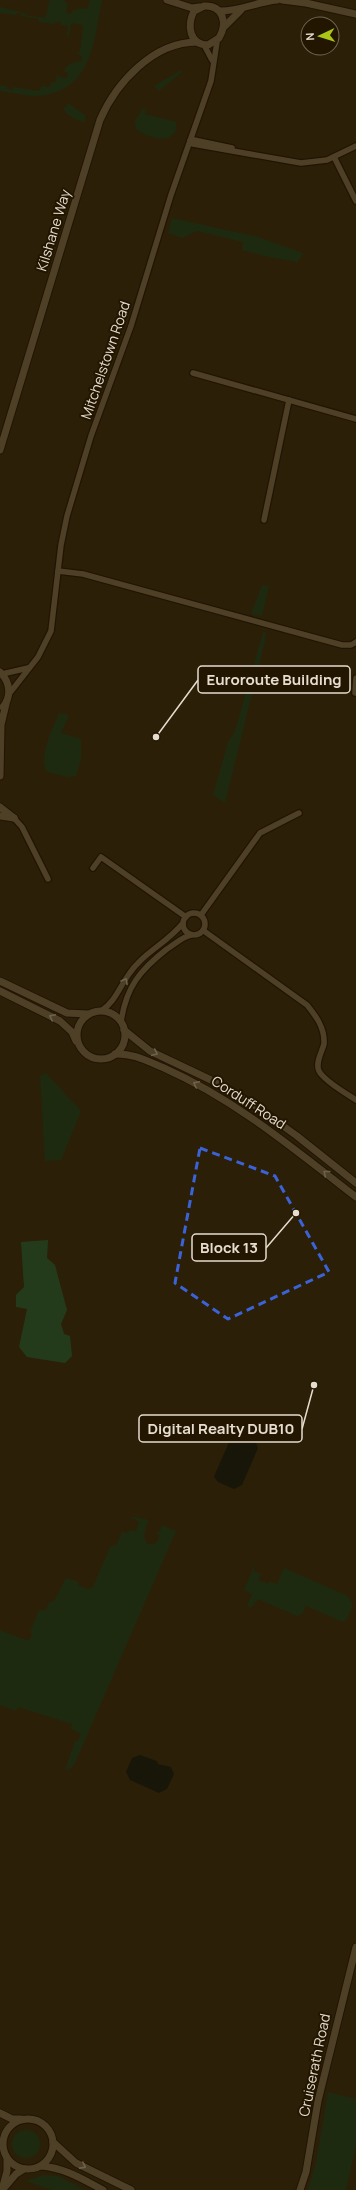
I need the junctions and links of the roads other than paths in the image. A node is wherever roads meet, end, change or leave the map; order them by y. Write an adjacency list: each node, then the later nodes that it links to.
1 (167, 0): 5 (street)
2 (277, 0): 7 (street)
3 (282, 0): 9 (street)
4 (210, 3): 6 (street); 8 (street)
5 (185, 7): 6 (street); 10 (street)
6 (199, 7): 10 (street)
7 (241, 10): 8 (street); 11 (street)
8 (221, 11): 11 (street)
9 (356, 14)
10 (191, 17): 12 (street)
11 (224, 27): 13 (street)
12 (189, 28): 14 (street); 15 (street, Kilshane Way)
13 (217, 42): 14 (street); 16 (street, Mitchelstown Road)
14 (200, 44): 15 (street, Kilshane Way); 16 (street)
15 (173, 46): 24 (street, Kilshane Way)
16 (212, 60): 17 (street, Mitchelstown Road)
17 (190, 141): 19 (street); 26 (street, Mitchelstown Road)
18 (356, 146): 19 (street)
19 (334, 157): 20 (street)
20 (356, 201)
21 (193, 373): 22 (street)
22 (289, 400): 23 (street); 25 (street)
23 (356, 419)
24 (0, 450)
25 (264, 520)
26 (58, 571): 27 (street); 28 (street, Mitchelstown Road)
27 (355, 645)
28 (28, 668): 29 (street); 32 (street, Mitchelstown Road)
29 (1, 673): 32 (street)
30 (356, 678): 31 (street)
31 (355, 693)
32 (9, 694): 33 (street)
33 (6, 704): 34 (street); 35 (street)
34 (0, 710)
35 (0, 776)
36 (0, 806): 39 (street)
37 (299, 813): 42 (street)
38 (0, 816): 39 (street)
39 (14, 818): 41 (street)
40 (93, 868): 43 (street)
41 (48, 879)
42 (201, 915): 43 (street); 45 (street)
43 (186, 917): 44 (street)
44 (183, 923): 46 (street); 49 (street, one-way to 44)
45 (204, 931): 46 (street); 55 (street)
46 (191, 935): 51 (street)
47 (0, 981): 50 (street)
48 (0, 991): 53 (street, one-way to 48)
49 (101, 1011): 50 (street); 51 (street)
50 (89, 1014): 53 (street)
51 (121, 1022): 52 (street)
52 (124, 1030): 54 (street); 56 (street, Corduff Road, one-way to 56)
53 (78, 1044): 54 (street)
54 (115, 1054): 57 (street, Corduff Road, one-way to 54)
55 (356, 1100)
56 (356, 1183)
57 (356, 1197)
58 (356, 1947): 70 (street, Cruiserath Road)
59 (0, 2114): 60 (street)
60 (21, 2119): 62 (street); 63 (street)
61 (0, 2140): 63 (street)
62 (53, 2142): 65 (street); 69 (street, one-way to 69)
63 (3, 2148): 64 (street)
64 (7, 2158): 66 (street); 67 (street)
65 (41, 2166): 66 (street); 68 (street)
66 (24, 2169): 67 (street)
67 (2, 2190)
68 (103, 2190)
69 (131, 2190)
70 (300, 2190)

